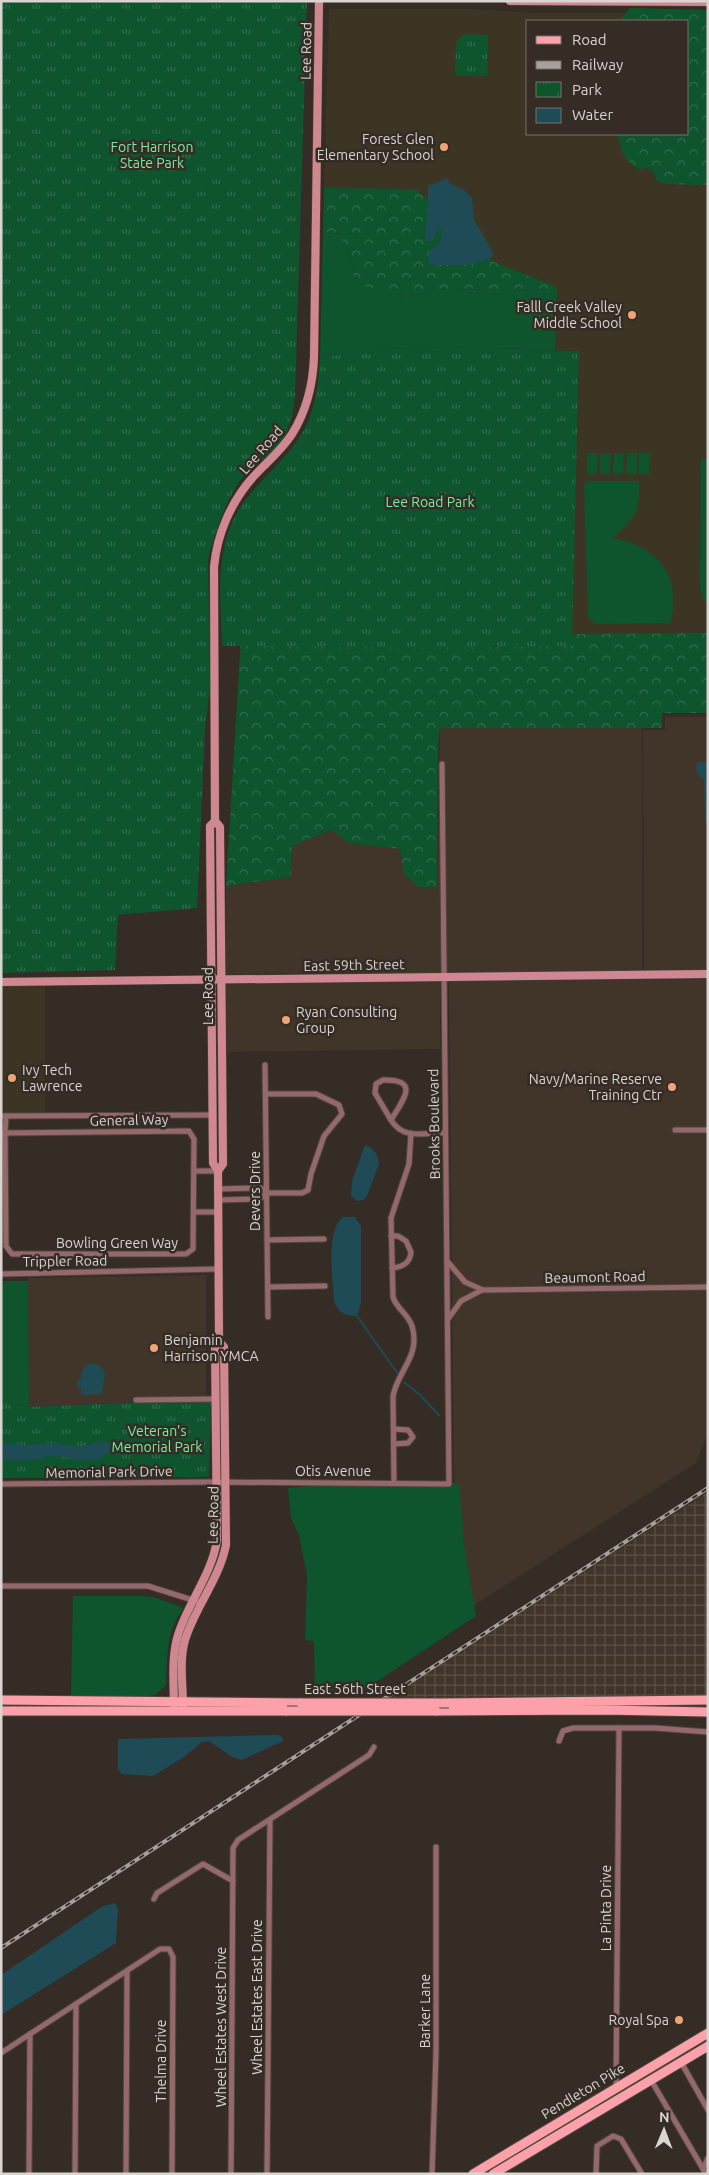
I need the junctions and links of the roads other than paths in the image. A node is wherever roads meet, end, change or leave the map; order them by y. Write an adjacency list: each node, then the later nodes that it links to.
1 (319, 1): 6 (street, Lee Road)
2 (510, 1): 3 (street)
3 (558, 1): 4 (street)
4 (708, 2)
5 (442, 764): 8 (street, Brooks Boulevard)
6 (215, 821): 9 (street, Lee Road); 10 (street, Lee Road)
7 (708, 974): 8 (street, East 59th Street)
8 (443, 976): 10 (street, East 59th Street); 21 (street, Brooks Boulevard)
9 (210, 979): 10 (street, East 59th Street); 11 (street, East 59th Street); 14 (street, Lee Road)
10 (220, 979): 23 (street, Lee Road)
11 (1, 982)
12 (266, 1064): 13 (street, Devers Drive)
13 (266, 1094): 25 (street, Devers Drive); 25 (street)
14 (212, 1115): 15 (street); 23 (street, Lee Road)
15 (3, 1116): 19 (street)
16 (391, 1120): 16 (street); 20 (street)
17 (675, 1130): 18 (street)
18 (708, 1130)
19 (5, 1133): 22 (street, General Way); 27 (street, Bowling Green Way)
20 (411, 1133): 21 (street); 29 (street)
21 (445, 1133): 32 (street, Brooks Boulevard)
22 (194, 1170): 23 (street); 27 (street, General Way)
23 (218, 1171): 24 (street, Lee Road)
24 (218, 1189): 25 (street); 26 (street, Lee Road)
25 (267, 1194): 26 (street); 31 (street, Devers Drive)
26 (218, 1200): 28 (street, Lee Road)
27 (194, 1212): 28 (street)
28 (218, 1212): 34 (street, Lee Road)
29 (392, 1236): 33 (street); 33 (street)
30 (324, 1239): 31 (street)
31 (267, 1240): 37 (street, Devers Drive)
32 (447, 1261): 39 (street, Beaumont Road); 41 (street, Brooks Boulevard)
33 (392, 1268): 45 (street)
34 (219, 1269): 35 (street, Trippler Road); 42 (street, Lee Road)
35 (1, 1274)
36 (325, 1286): 37 (street)
37 (268, 1287): 40 (street, Devers Drive)
38 (708, 1287): 39 (street, Beaumont Road)
39 (483, 1290): 41 (street, Beaumont Road)
40 (268, 1318)
41 (448, 1320): 51 (street, Brooks Boulevard)
42 (220, 1341): 43 (street, Lee Road); 48 (street, Lee Road)
43 (215, 1399): 44 (street); 47 (street, Lee Road)
44 (136, 1400)
45 (394, 1429): 46 (street); 46 (street)
46 (394, 1444): 49 (street)
47 (217, 1482): 48 (street, Otis Avenue); 50 (street, Memorial Park Drive); 53 (street, Lee Road)
48 (226, 1482): 49 (street, Otis Avenue); 54 (street, Lee Road)
49 (394, 1483): 51 (street, Otis Avenue)
50 (1, 1484)
51 (449, 1484)
52 (1, 1586): 53 (street)
53 (193, 1599): 54 (street); 56 (street, Lee Road)
54 (202, 1603): 56 (street, Lee Road)
55 (1, 1700): 56 (main road, East 56th Street)
56 (179, 1700): 57 (main road, East 56th Street, bridge); 59 (street, Lee Road)
57 (708, 1700)
58 (1, 1711): 59 (main road, East 56th Street)
59 (179, 1712): 60 (main road, East 56th Street, bridge)
60 (708, 1712)
61 (619, 1728): 62 (street); 63 (street); 77 (street, La Pinta Drive)
62 (708, 1732)
63 (559, 1740)
64 (374, 1747): 65 (street)
65 (270, 1820): 67 (street, Wheel Estates West Drive); 86 (street, Wheel Estates East Drive)
66 (436, 1847): 87 (street, Barker Lane)
67 (233, 1881): 68 (street); 85 (street, Wheel Estates West Drive)
68 (154, 1899)
69 (127, 1971): 70 (street); 83 (street); 84 (street, Thelma Drive)
70 (76, 2004): 72 (street); 82 (street)
71 (708, 2033): 77 (main road, Pendleton Pike)
72 (30, 2034): 74 (street); 81 (street)
73 (708, 2046): 75 (main road, Pendleton Pike)
74 (1, 2053)
75 (681, 2062): 76 (main road, Pendleton Pike); 78 (street)
76 (650, 2080): 80 (street); 89 (main road, Pendleton Pike)
77 (616, 2088): 88 (main road, Pendleton Pike)
78 (708, 2110)
79 (708, 2158): 80 (street)
80 (704, 2171)
81 (29, 2174)
82 (75, 2174)
83 (126, 2174)
84 (172, 2174)
85 (231, 2174)
86 (267, 2174)
87 (432, 2174)
88 (473, 2174)
89 (493, 2174)
90 (596, 2174): 91 (street)
91 (642, 2174)

